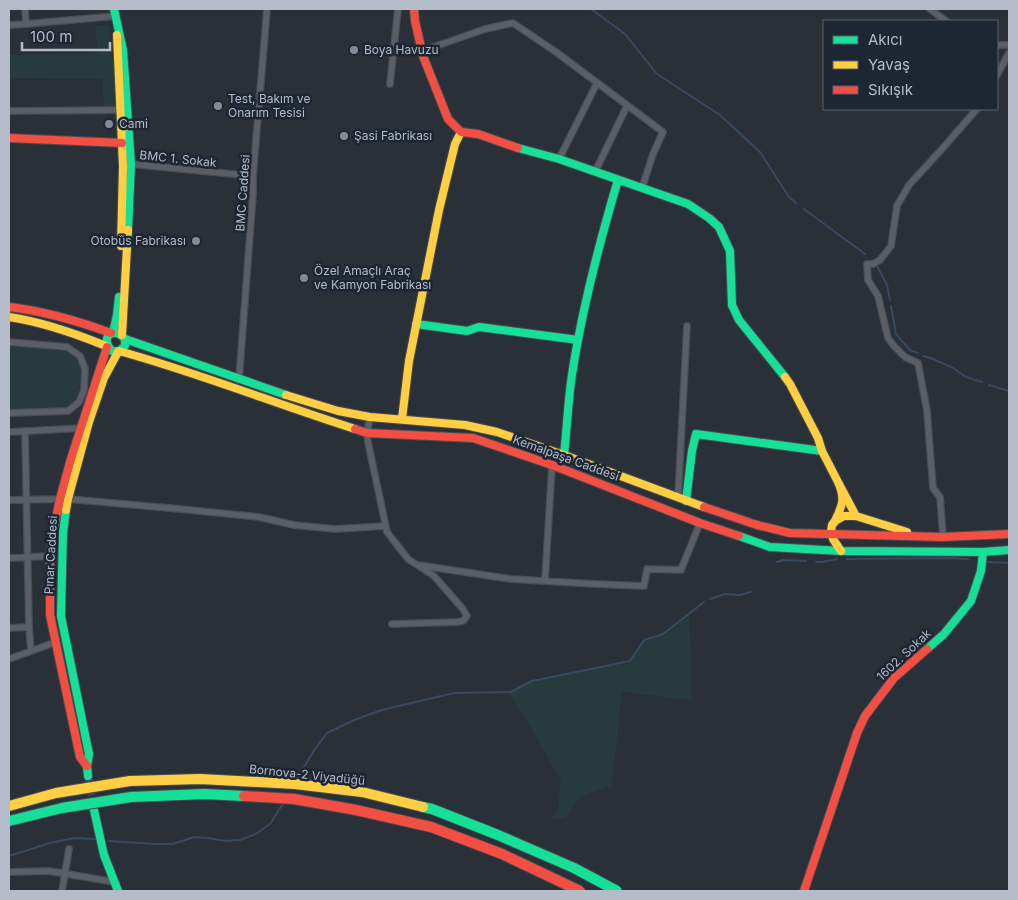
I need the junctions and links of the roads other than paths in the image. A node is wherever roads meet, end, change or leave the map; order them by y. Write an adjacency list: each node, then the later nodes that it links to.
1 (25, 9): 8 (street)
2 (267, 9): 25 (street, BMC Caddesi)
3 (398, 9): 13 (street)
4 (414, 9): 10 (main road)
5 (930, 9): 7 (street)
6 (115, 12): 8 (street); 16 (main road); 23 (main road)
7 (945, 20)
8 (26, 24): 9 (street)
9 (9, 25)
10 (422, 51): 14 (street); 19 (main road)
11 (1009, 53): 12 (street)
12 (998, 74)
13 (390, 84)
14 (597, 84): 15 (street); 22 (street)
15 (627, 106): 24 (street); 27 (street)
16 (120, 110): 18 (street); 21 (main road)
17 (976, 110): 61 (street)
18 (9, 111)
19 (461, 132): 22 (main road); 30 (main road)
20 (9, 138): 21 (main road)
21 (122, 143): 32 (main road)
22 (559, 159): 24 (main road)
23 (131, 164): 25 (street, BMC 1. Sokak); 32 (main road)
24 (595, 172): 26 (main road)
25 (253, 176): 37 (street, BMC Caddesi)
26 (618, 180): 27 (main road); 33 (main road)
27 (642, 188): 45 (main road)
28 (9, 306): 32 (main road, Kemalpaşa Caddesi)
29 (9, 317): 35 (main road, Kemalpaşa Caddesi)
30 (416, 324): 33 (main road); 40 (main road)
31 (687, 326): 51 (street)
32 (118, 335): 35 (main road); 36 (main road); 37 (main road, Kemalpaşa Caddesi)
33 (578, 340): 46 (main road)
34 (9, 342): 38 (street)
35 (107, 346): 36 (main road, Kemalpaşa Caddesi); 41 (main road)
36 (118, 352): 41 (main road, Pınar Caddesi); 44 (main road, Kemalpaşa Caddesi)
37 (239, 380): 39 (main road, Kemalpaşa Caddesi)
38 (9, 413)
39 (370, 417): 40 (main road, Kemalpaşa Caddesi); 44 (street)
40 (402, 419): 46 (main road, Kemalpaşa Caddesi)
41 (84, 428): 42 (street); 50 (main road, Pınar Caddesi)
42 (24, 431): 43 (street); 49 (street)
43 (9, 432)
44 (367, 433): 47 (main road, Kemalpaşa Caddesi); 56 (street)
45 (822, 450): 48 (main road); 51 (main road)
46 (564, 455): 51 (main road, Kemalpaşa Caddesi)
47 (552, 465): 54 (main road, Kemalpaşa Caddesi); 69 (street)
48 (838, 482): 53 (main road); 55 (main road)
49 (26, 499): 50 (street); 52 (street); 67 (street)
50 (64, 499): 56 (street); 65 (main road, Pınar Caddesi); 73 (main road, Pınar Caddesi)
51 (682, 499): 57 (main road, Kemalpaşa Caddesi)
52 (9, 500)
53 (858, 518): 55 (main road); 59 (main road); 60 (main road)
54 (700, 523): 62 (main road, Kemalpaşa Caddesi); 69 (street)
55 (834, 523): 57 (main road)
56 (386, 526): 68 (street)
57 (832, 534): 59 (main road, Kemalpaşa Caddesi); 62 (main road)
58 (1009, 534): 61 (main road, Kemalpaşa Caddesi)
59 (867, 535): 60 (main road, Kemalpaşa Caddesi); 62 (main road)
60 (922, 536): 61 (main road, Kemalpaşa Caddesi)
61 (943, 537)
62 (846, 550): 64 (main road, Kemalpaşa Caddesi)
63 (1009, 550): 64 (main road, Kemalpaşa Caddesi)
64 (983, 552): 86 (main road, 1602. Sokak)
65 (50, 556): 67 (street); 73 (main road, Pınar Caddesi)
66 (9, 558): 67 (street)
67 (27, 558): 71 (street)
68 (418, 565): 69 (street); 70 (street)
69 (544, 581)
70 (392, 624)
71 (29, 627): 72 (street); 74 (street)
72 (9, 628)
73 (56, 642): 74 (street)
74 (31, 651): 75 (street)
75 (9, 659)
76 (9, 806): 85 (main road, Bornova-2 Viyadüğü, bridge)
77 (94, 810): 82 (main road)
78 (9, 821): 84 (main road, Bornova-2 Viyadüğü, bridge)
79 (69, 848): 81 (street)
80 (9, 872): 81 (street)
81 (64, 874): 82 (street); 83 (street)
82 (117, 887)
83 (62, 891)
84 (580, 891)
85 (617, 891)
86 (804, 891)

